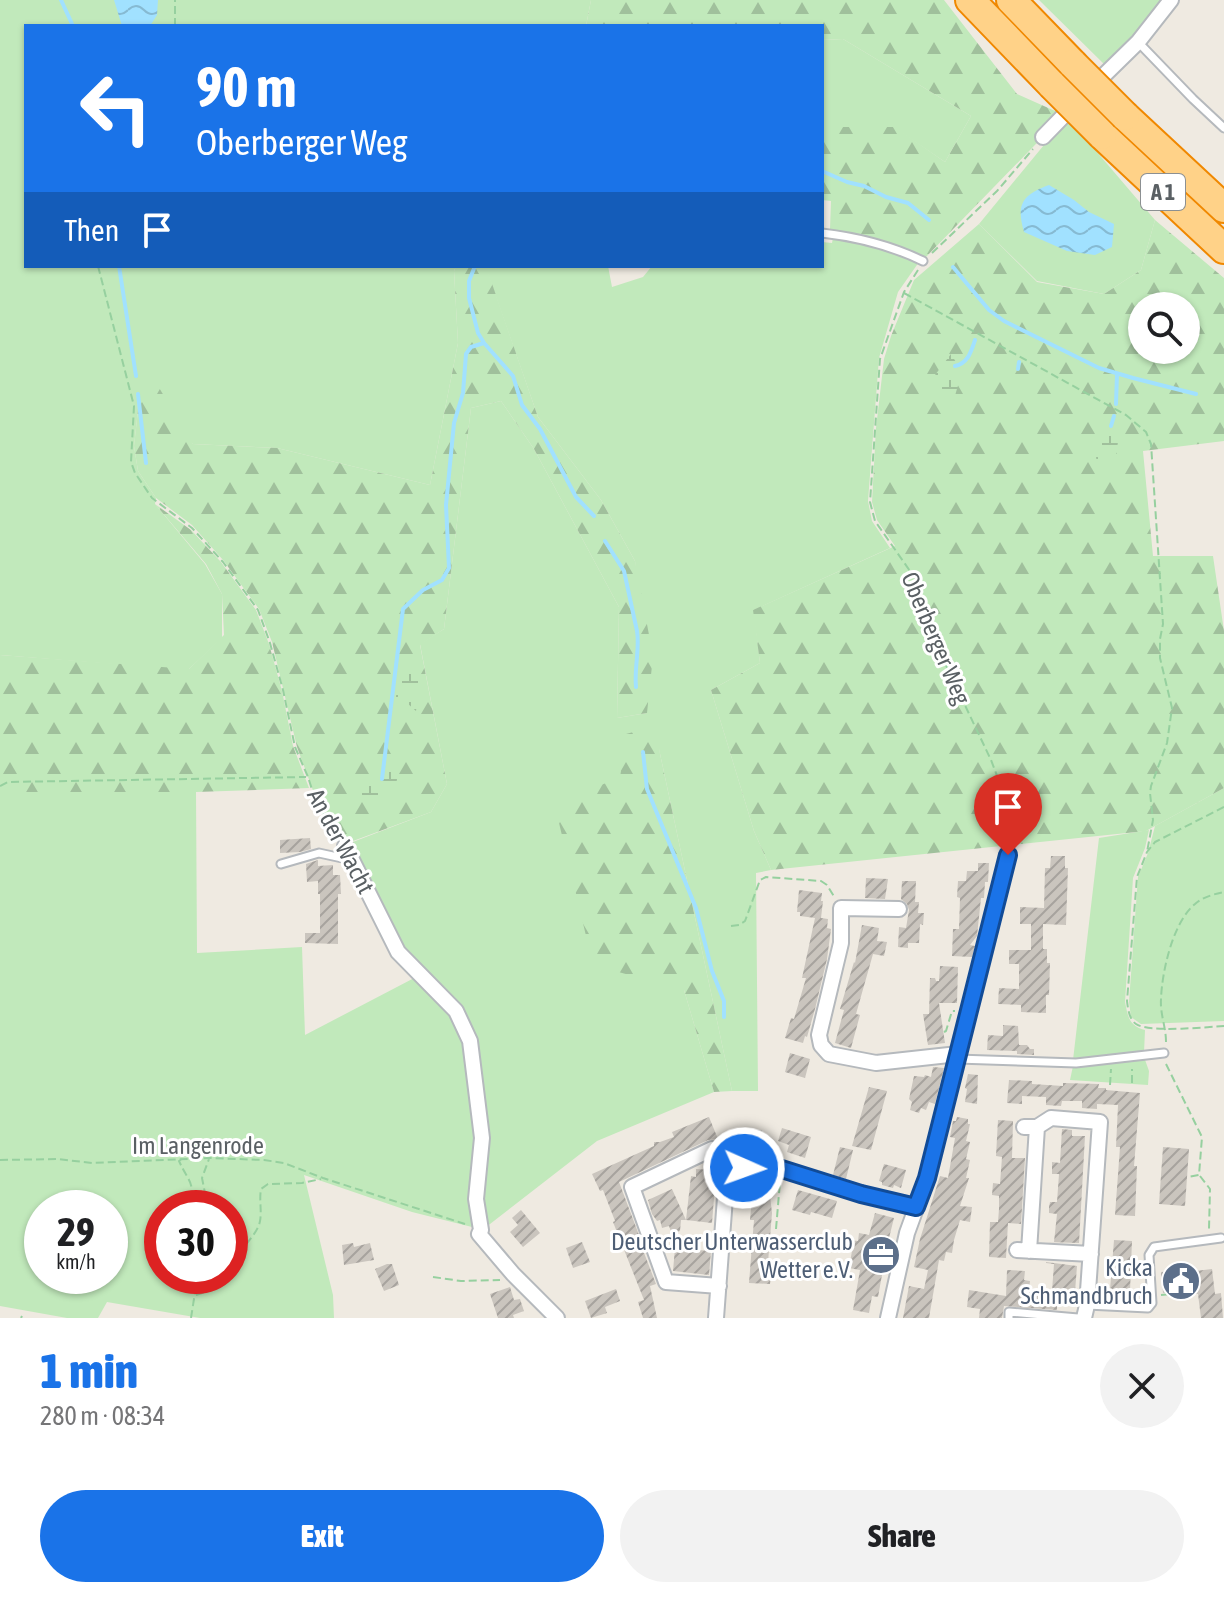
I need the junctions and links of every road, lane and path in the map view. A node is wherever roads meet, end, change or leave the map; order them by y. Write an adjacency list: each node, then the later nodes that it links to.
1 (175, 0): 5 (path)
2 (970, 0): 11 (highway, A 1, bridge)
3 (1011, 0): 9 (highway, A 1, bridge)
4 (1171, 0): 6 (street)
5 (175, 24)
6 (1138, 42): 7 (lane); 8 (street)
7 (1224, 128)
8 (1043, 137): 12 (path, Oberberger Weg)
9 (1224, 208)
10 (824, 233): 12 (lane)
11 (1224, 249)
12 (923, 261): 14 (path, Oberberger Weg)
13 (99, 268): 15 (path, An der Wacht)
14 (904, 292): 19 (path); 20 (path, Oberberger Weg)
15 (308, 777): 16 (path); 18 (path, An der Wacht)
16 (0, 786)
17 (1224, 807): 19 (path)
18 (348, 850): 21 (lane); 46 (street, An der Wacht)
19 (1147, 852): 27 (path)
20 (1008, 855): 29 (street)
21 (281, 864)
22 (1224, 892): 27 (path)
23 (841, 908): 24 (street); 25 (path); 29 (street)
24 (899, 909)
25 (731, 926)
26 (1224, 1026): 27 (path)
27 (1166, 1028): 28 (path)
28 (1164, 1053): 30 (lane); 39 (path)
29 (958, 1056): 30 (lane); 44 (street)
30 (1112, 1059): 33 (path)
31 (1132, 1071): 32 (path)
32 (1132, 1083)
33 (1110, 1085)
34 (183, 1158): 35 (path, Im Langenrode); 36 (path, Im Langenrode); 42 (path)
35 (210, 1158): 41 (path, Im Langenrode); 43 (path)
36 (0, 1160)
37 (781, 1169): 38 (street); 44 (street); 45 (path)
38 (727, 1171): 53 (street); 53 (street)
39 (1199, 1175): 40 (path); 48 (path)
40 (1187, 1177)
41 (323, 1178): 46 (path, Im Langenrode); 49 (path)
42 (193, 1190)
43 (204, 1190)
44 (916, 1207): 62 (street)
45 (776, 1229)
46 (481, 1230): 52 (street, An der Wacht)
47 (1221, 1238): 48 (lane)
48 (1206, 1240): 57 (lane)
49 (248, 1241)
50 (1091, 1254): 50 (street); 58 (street)
51 (433, 1277): 52 (path)
52 (517, 1279): 60 (street, An der Wacht)
53 (719, 1286): 61 (street)
54 (1192, 1292): 57 (path)
55 (198, 1294): 56 (path)
56 (195, 1295): 59 (path)
57 (1152, 1297): 58 (lane)
58 (1086, 1312)
59 (191, 1318)
60 (557, 1318)
61 (716, 1318)
62 (888, 1318)
63 (1009, 1318): 64 (lane)
64 (1078, 1318)

